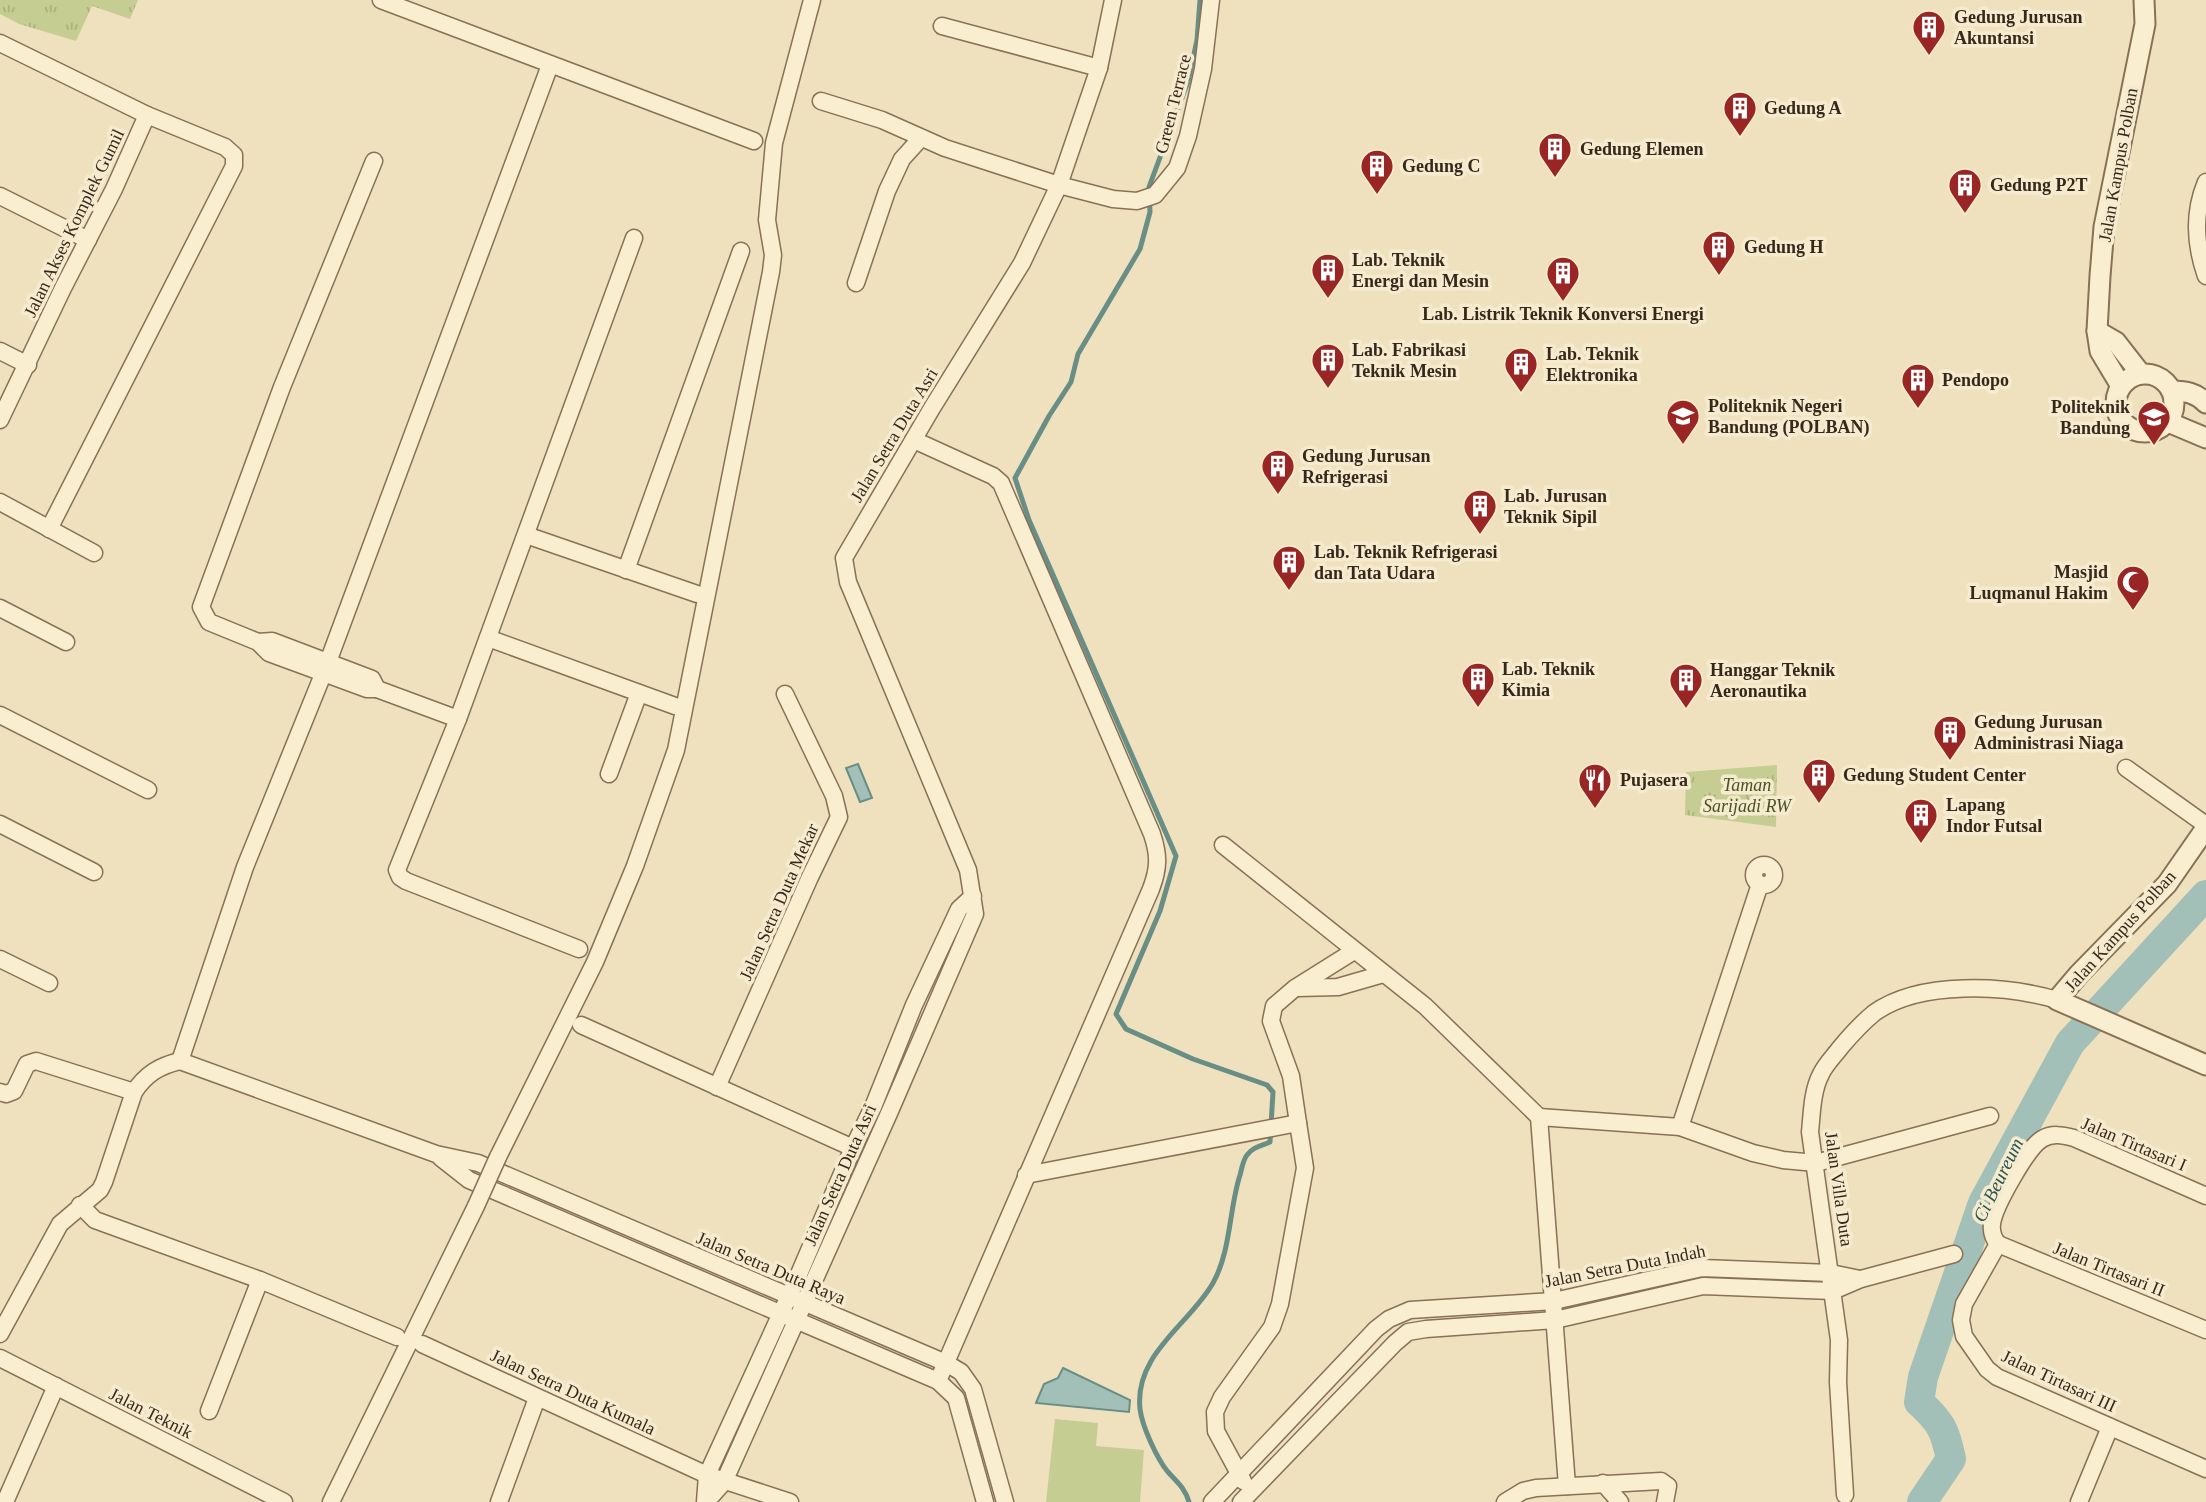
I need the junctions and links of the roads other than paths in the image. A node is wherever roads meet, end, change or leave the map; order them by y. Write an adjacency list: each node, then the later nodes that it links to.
1 (381, 0): 8 (street)
2 (812, 0): 120 (street, bridge)
3 (1113, 0): 9 (street, Jalan Setra Duta Asri)
4 (1211, 0): 16 (street, Green Terrace)
5 (2144, 0): 23 (street, Jalan Kampus Polban)
6 (942, 26): 9 (street)
7 (0, 43): 11 (street, Jalan Akses Komplek Gumil)
8 (550, 65): 13 (street); 43 (street)
9 (1099, 68): 16 (street, Jalan Setra Duta Asri)
10 (821, 101): 12 (street, Green Terrace)
11 (147, 114): 19 (street, Jalan Akses Komplek Gumil); 35 (street)
12 (921, 138): 16 (street, Green Terrace); 22 (street)
13 (754, 141)
14 (374, 161): 43 (street)
15 (2206, 182): 21 (street)
16 (1059, 185): 33 (street, Jalan Setra Duta Asri)
17 (0, 196): 19 (street)
18 (634, 238): 36 (street)
19 (88, 240): 25 (street, Jalan Akses Komplek Gumil)
20 (741, 251): 38 (street)
21 (2206, 276)
22 (856, 283)
23 (2097, 331): 26 (street); 27 (street, Jalan Kampus Polban)
24 (0, 351): 25 (street)
25 (28, 365): 30 (street, Jalan Akses Komplek Gumil)
26 (2141, 374): 27 (street); 28 (street)
27 (2121, 386): 31 (street)
28 (2172, 391): 29 (street); 31 (street)
29 (2206, 403)
30 (0, 420)
31 (2168, 422): 32 (street)
32 (2206, 438)
33 (914, 440): 57 (street, Jalan Setra Duta Asri); 82 (street)
34 (0, 502): 35 (street)
35 (49, 529): 37 (street)
36 (526, 535): 38 (street); 41 (street)
37 (94, 553)
38 (626, 570): 39 (street)
39 (697, 594)
40 (0, 608): 42 (street)
41 (488, 638): 44 (street); 48 (street)
42 (66, 642)
43 (326, 668): 48 (street); 68 (street)
44 (639, 693): 46 (street); 50 (street)
45 (785, 694): 70 (street, Jalan Setra Duta Mekar)
46 (675, 706)
47 (0, 715): 51 (street)
48 (458, 719): 58 (street)
49 (2126, 768): 53 (street)
50 (609, 774)
51 (148, 790)
52 (0, 824): 55 (street)
53 (2206, 826): 64 (street, Jalan Kampus Polban)
54 (1223, 845): 59 (street)
55 (94, 872)
56 (1760, 884): 78 (street)
57 (973, 896): 65 (street, Jalan Setra Duta Asri); 66 (street, Jalan Setra Duta Asri)
58 (579, 949)
59 (1354, 951): 61 (street); 63 (street)
60 (0, 959): 62 (street)
61 (1383, 974): 63 (street); 76 (street)
62 (49, 983)
63 (1295, 988): 77 (street)
64 (2067, 1004): 69 (street); 81 (street, Jalan Villa Duta)
65 (915, 1005): 66 (street); 73 (street, Jalan Setra Duta Asri)
66 (930, 1014): 74 (street, Jalan Setra Duta Asri)
67 (581, 1025): 70 (street)
68 (180, 1061): 72 (street); 80 (street, Jalan Setra Duta Raya)
69 (2206, 1065)
70 (718, 1087): 79 (street)
71 (0, 1092): 72 (street)
72 (134, 1093): 87 (street)
73 (873, 1107): 74 (street); 79 (street, Jalan Setra Duta Asri)
74 (890, 1111): 85 (street, Jalan Setra Duta Asri)
75 (1990, 1116): 81 (street)
76 (1539, 1117): 78 (street); 95 (street)
77 (1298, 1123): 82 (street); 111 (street)
78 (1680, 1127): 81 (street)
79 (853, 1148): 85 (street, Jalan Setra Duta Asri)
80 (436, 1154): 83 (street, Jalan Setra Duta Raya); 86 (street, Jalan Setra Duta Raya)
81 (1816, 1163): 90 (street, Jalan Villa Duta)
82 (1026, 1175): 104 (street)
83 (531, 1184): 86 (street); 94 (street, Jalan Setra Duta Raya)
84 (2206, 1196): 88 (street, Jalan Tirtasari I)
85 (841, 1198): 94 (street, Jalan Setra Duta Asri)
86 (521, 1203): 97 (street, Jalan Setra Duta Raya)
87 (80, 1205): 92 (street); 96 (street)
88 (1998, 1244): 99 (street, Jalan Tirtasari II); 109 (street, Jalan Tirtasari III)
89 (1954, 1254): 91 (street)
90 (1831, 1273): 91 (street, Jalan Setra Duta Indah); 93 (street, Jalan Villa Duta); 95 (street, Jalan Setra Duta Indah)
91 (1861, 1279): 93 (street)
92 (260, 1280): 101 (street); 108 (street)
93 (1833, 1291): 98 (street, Jalan Setra Duta Indah); 116 (street, Jalan Villa Duta)
94 (796, 1300): 97 (street, Jalan Setra Duta Asri); 104 (street, Jalan Setra Duta Raya)
95 (1554, 1301): 98 (street); 111 (street, Jalan Setra Duta Indah)
96 (6, 1308): 100 (street)
97 (788, 1318): 105 (street, Jalan Setra Duta Raya); 112 (street, Jalan Setra Duta Asri); 113 (street, Jalan Setra Duta Asri)
98 (1555, 1320): 115 (street); 117 (street, Jalan Setra Duta Indah)
99 (2206, 1330)
100 (0, 1334)
101 (397, 1336)
102 (422, 1344): 107 (street, Jalan Setra Duta Kumala)
103 (0, 1358): 106 (street, Jalan Teknik)
104 (946, 1363): 105 (street); 125 (street, Jalan Setra Duta Raya)
105 (938, 1381): 124 (street, Jalan Setra Duta Raya)
106 (56, 1386): 118 (street); 119 (street, Jalan Teknik)
107 (537, 1398): 112 (street, Jalan Setra Duta Kumala); 121 (street)
108 (209, 1411)
109 (2110, 1427): 110 (street, Jalan Tirtasari III); 130 (street)
110 (2206, 1469)
111 (1239, 1474): 117 (street); 126 (street, Jalan Setra Duta Indah)
112 (708, 1475): 113 (street, Jalan Setra Duta Kumala); 122 (street, Jalan Setra Duta Asri)
113 (724, 1482): 122 (street, Jalan Setra Duta Asri); 123 (street, Jalan Setra Duta Kumala)
114 (1604, 1483): 115 (street); 128 (street); 129 (street)
115 (1567, 1486): 127 (street)
116 (1845, 1495)
117 (1245, 1497)
118 (5, 1502)
119 (284, 1502)
120 (331, 1502)
121 (499, 1502)
122 (705, 1502)
123 (790, 1502)
124 (985, 1502)
125 (1005, 1502)
126 (1212, 1502)
127 (1505, 1502)
128 (1620, 1502)
129 (1665, 1502)
130 (2079, 1502)

